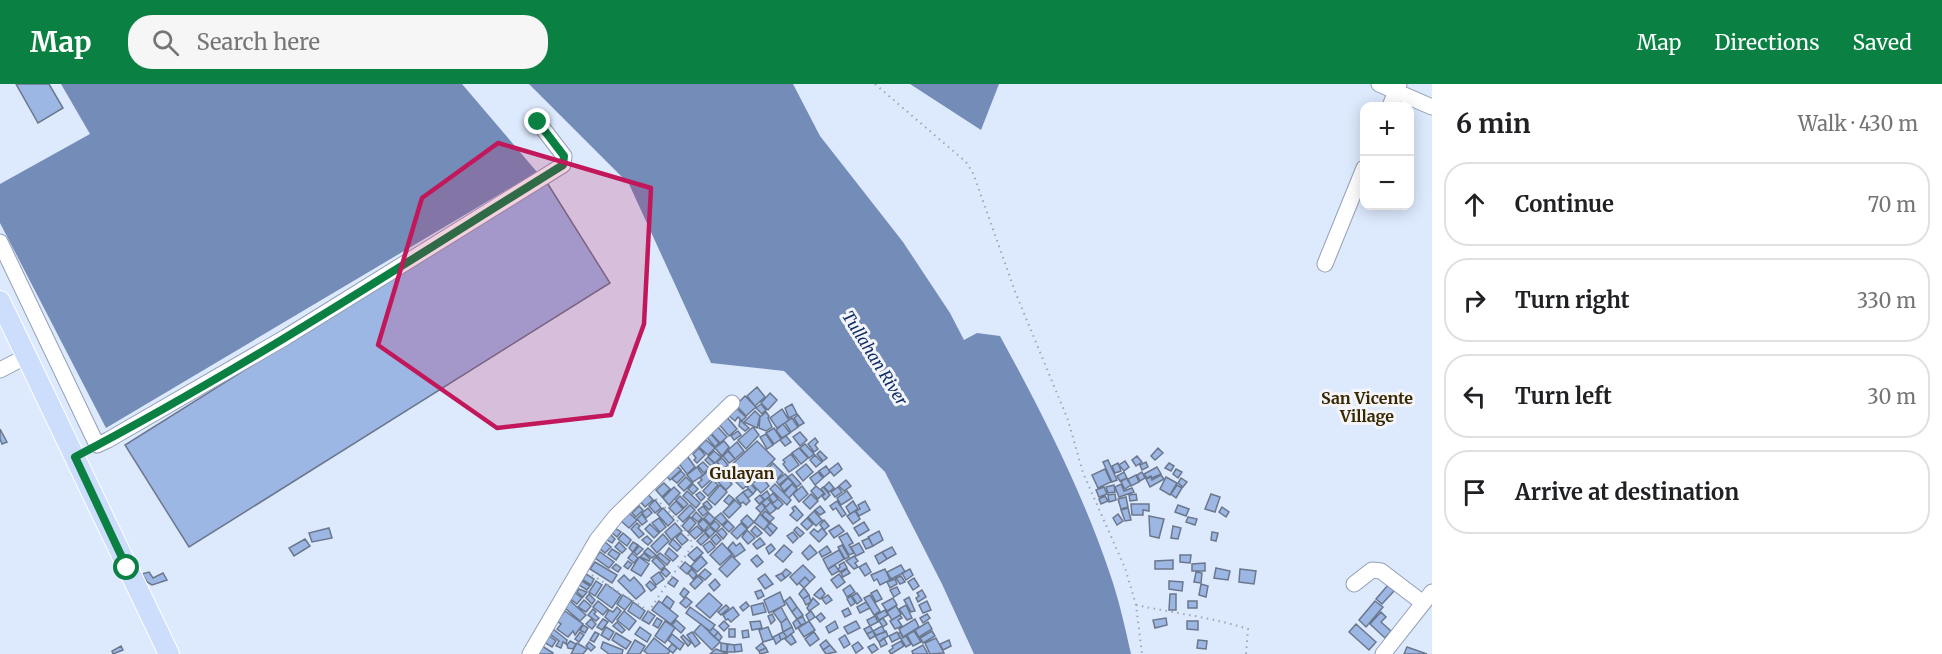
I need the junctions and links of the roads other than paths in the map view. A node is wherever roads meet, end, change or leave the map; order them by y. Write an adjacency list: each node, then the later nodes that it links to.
1 (1379, 84): 2 (street)
2 (1398, 88): 3 (street); 4 (street)
3 (1392, 102)
4 (1432, 107)
5 (538, 122): 13 (street)
6 (1360, 180): 8 (street)
7 (0, 242): 13 (street)
8 (1325, 264)
9 (0, 301): 10 (main road)
10 (27, 356): 11 (street); 14 (main road)
11 (0, 370)
12 (732, 403): 18 (street)
13 (97, 445): 14 (street)
14 (75, 457): 17 (main road)
15 (1354, 584): 16 (street)
16 (1428, 598): 19 (street)
17 (169, 654)
18 (530, 654)
19 (1383, 654)

